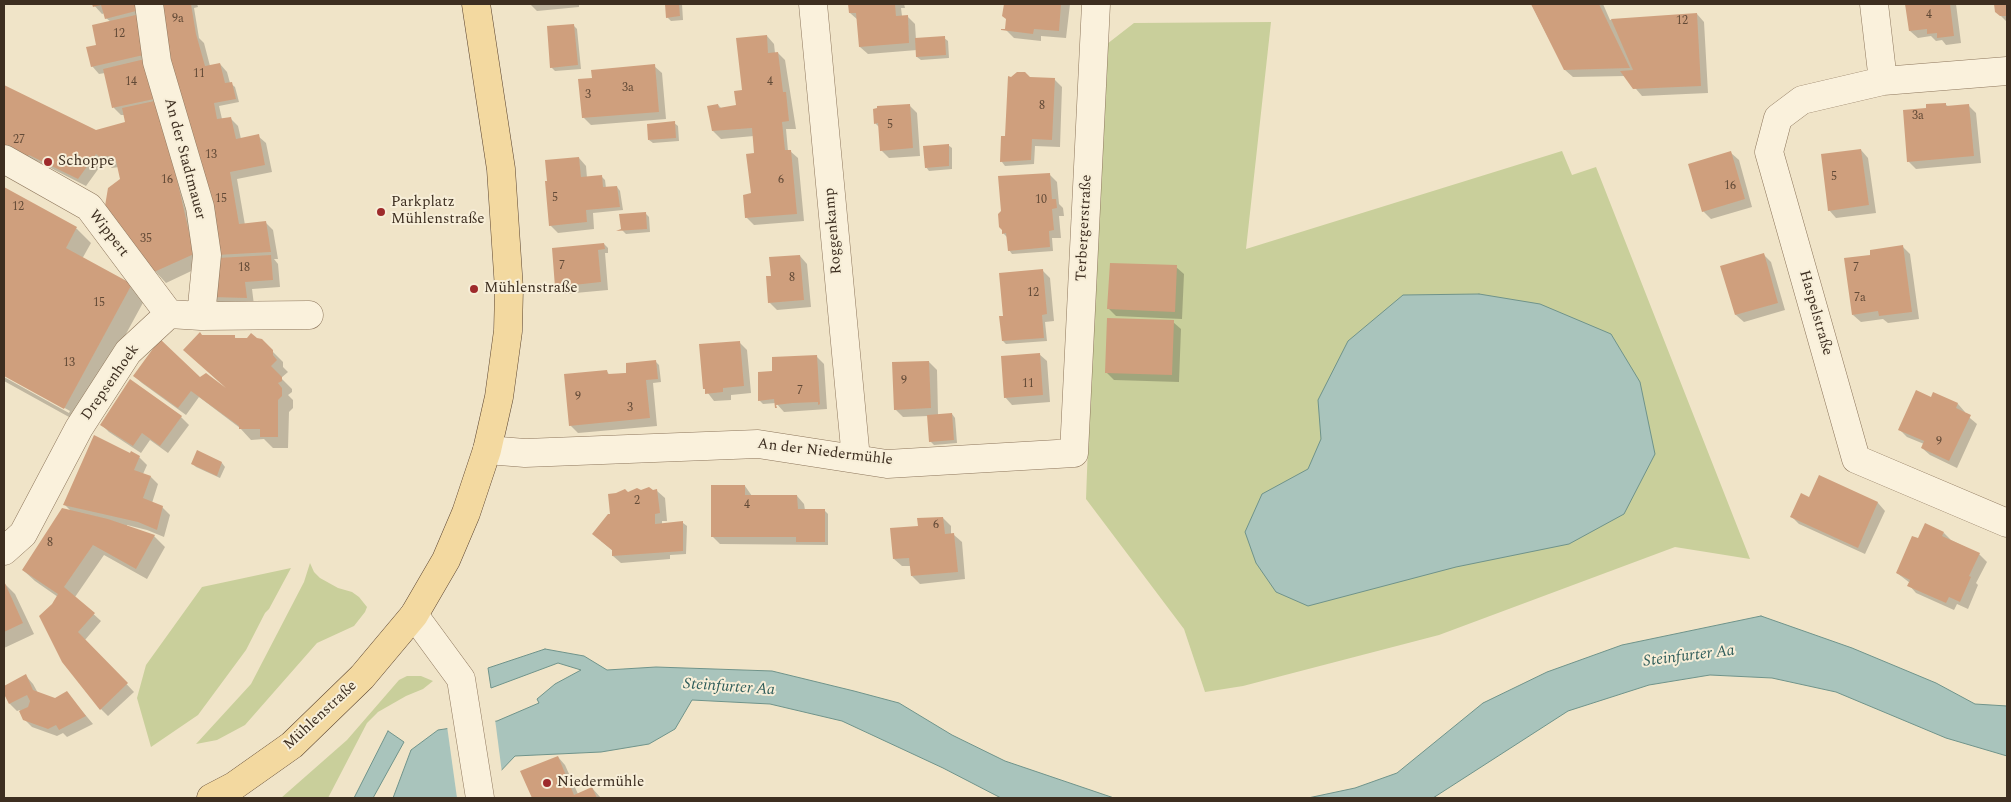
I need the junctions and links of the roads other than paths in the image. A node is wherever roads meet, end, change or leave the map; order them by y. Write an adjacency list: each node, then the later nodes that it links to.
1 (149, 4): 11 (street, An der Stadtmauer)
2 (476, 4): 12 (main road, Mühlenstraße)
3 (813, 4): 14 (street, Roggenkamp)
4 (1096, 4): 13 (street, Terbergerstraße)
5 (1874, 4): 7 (street)
6 (2007, 70): 7 (street, Haspelstraße)
7 (1883, 82): 15 (street, Haspelstraße)
8 (4, 160): 9 (street, Wippert)
9 (169, 314): 11 (street); 16 (street, Drepsenhoek)
10 (309, 315): 11 (street)
11 (201, 316)
12 (487, 450): 14 (street, An der Niedermühle); 17 (main road, Mühlenstraße)
13 (1074, 453): 14 (street, An der Niedermühle)
14 (856, 459)
15 (2007, 523)
16 (4, 551)
17 (414, 615): 18 (street); 19 (main road, Mühlenstraße)
18 (480, 796)
19 (211, 798)

